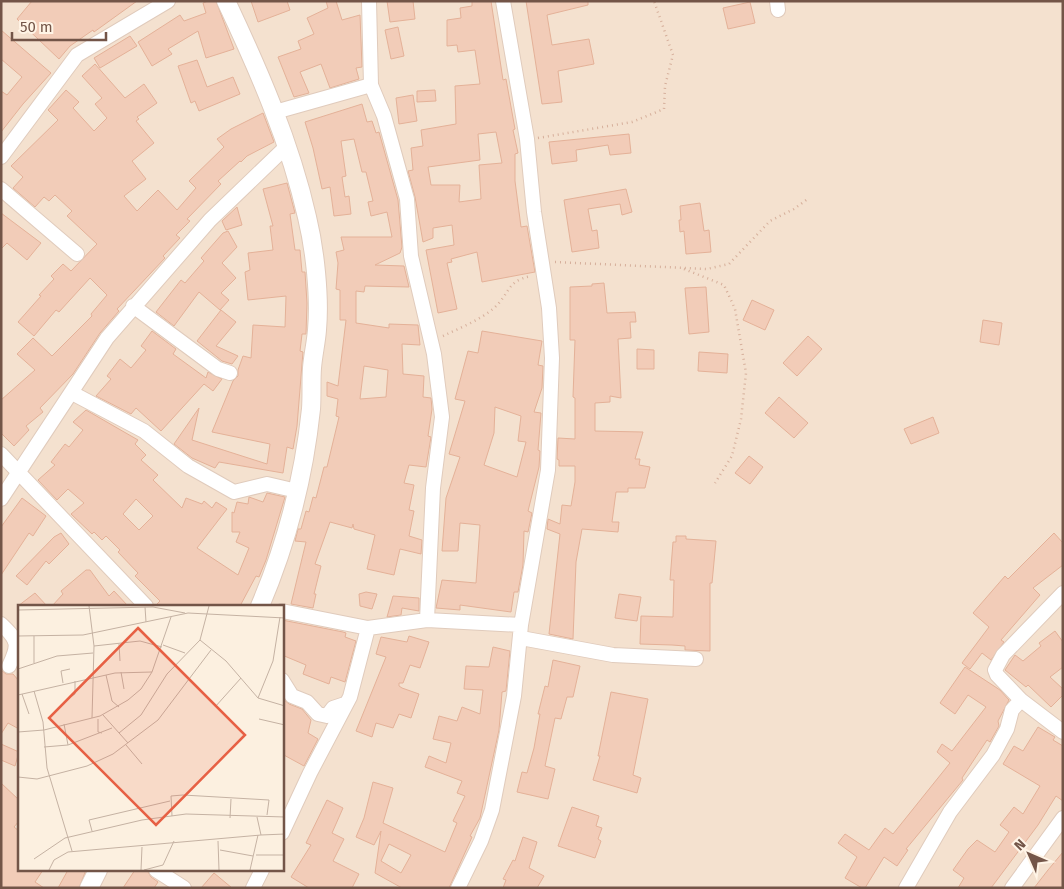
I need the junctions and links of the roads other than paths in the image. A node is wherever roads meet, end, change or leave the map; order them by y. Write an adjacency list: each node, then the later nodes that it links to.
1 (168, 1): 8 (street)
2 (226, 1): 6 (street)
3 (368, 1): 5 (street)
4 (503, 1): 25 (street)
5 (371, 85): 6 (street); 22 (street)
6 (274, 112): 7 (street)
7 (287, 146): 11 (street); 16 (street)
8 (1, 157)
9 (1, 190): 10 (street)
10 (77, 254)
11 (133, 306): 12 (street); 13 (street)
12 (230, 373)
13 (72, 393): 15 (street); 16 (street)
14 (1, 454): 15 (street)
15 (18, 474): 17 (street); 19 (street)
16 (297, 491): 20 (street)
17 (1, 499)
18 (1063, 593): 29 (street)
19 (145, 605)
20 (261, 605)
21 (284, 611): 24 (street)
22 (427, 620): 24 (street); 25 (street)
23 (1, 624): 27 (street)
24 (368, 628): 30 (street)
25 (521, 631): 26 (street); 40 (street)
26 (696, 659)
27 (9, 666)
28 (284, 683): 30 (street)
29 (1021, 700): 31 (street); 41 (street)
30 (346, 703): 33 (street)
31 (1063, 732)
32 (1063, 818): 42 (street)
33 (284, 829)
34 (97, 872): 37 (street)
35 (159, 872): 38 (street)
36 (261, 872): 39 (street)
37 (89, 888)
38 (184, 888)
39 (253, 888)
40 (458, 888)
41 (906, 888)
42 (1012, 888)

